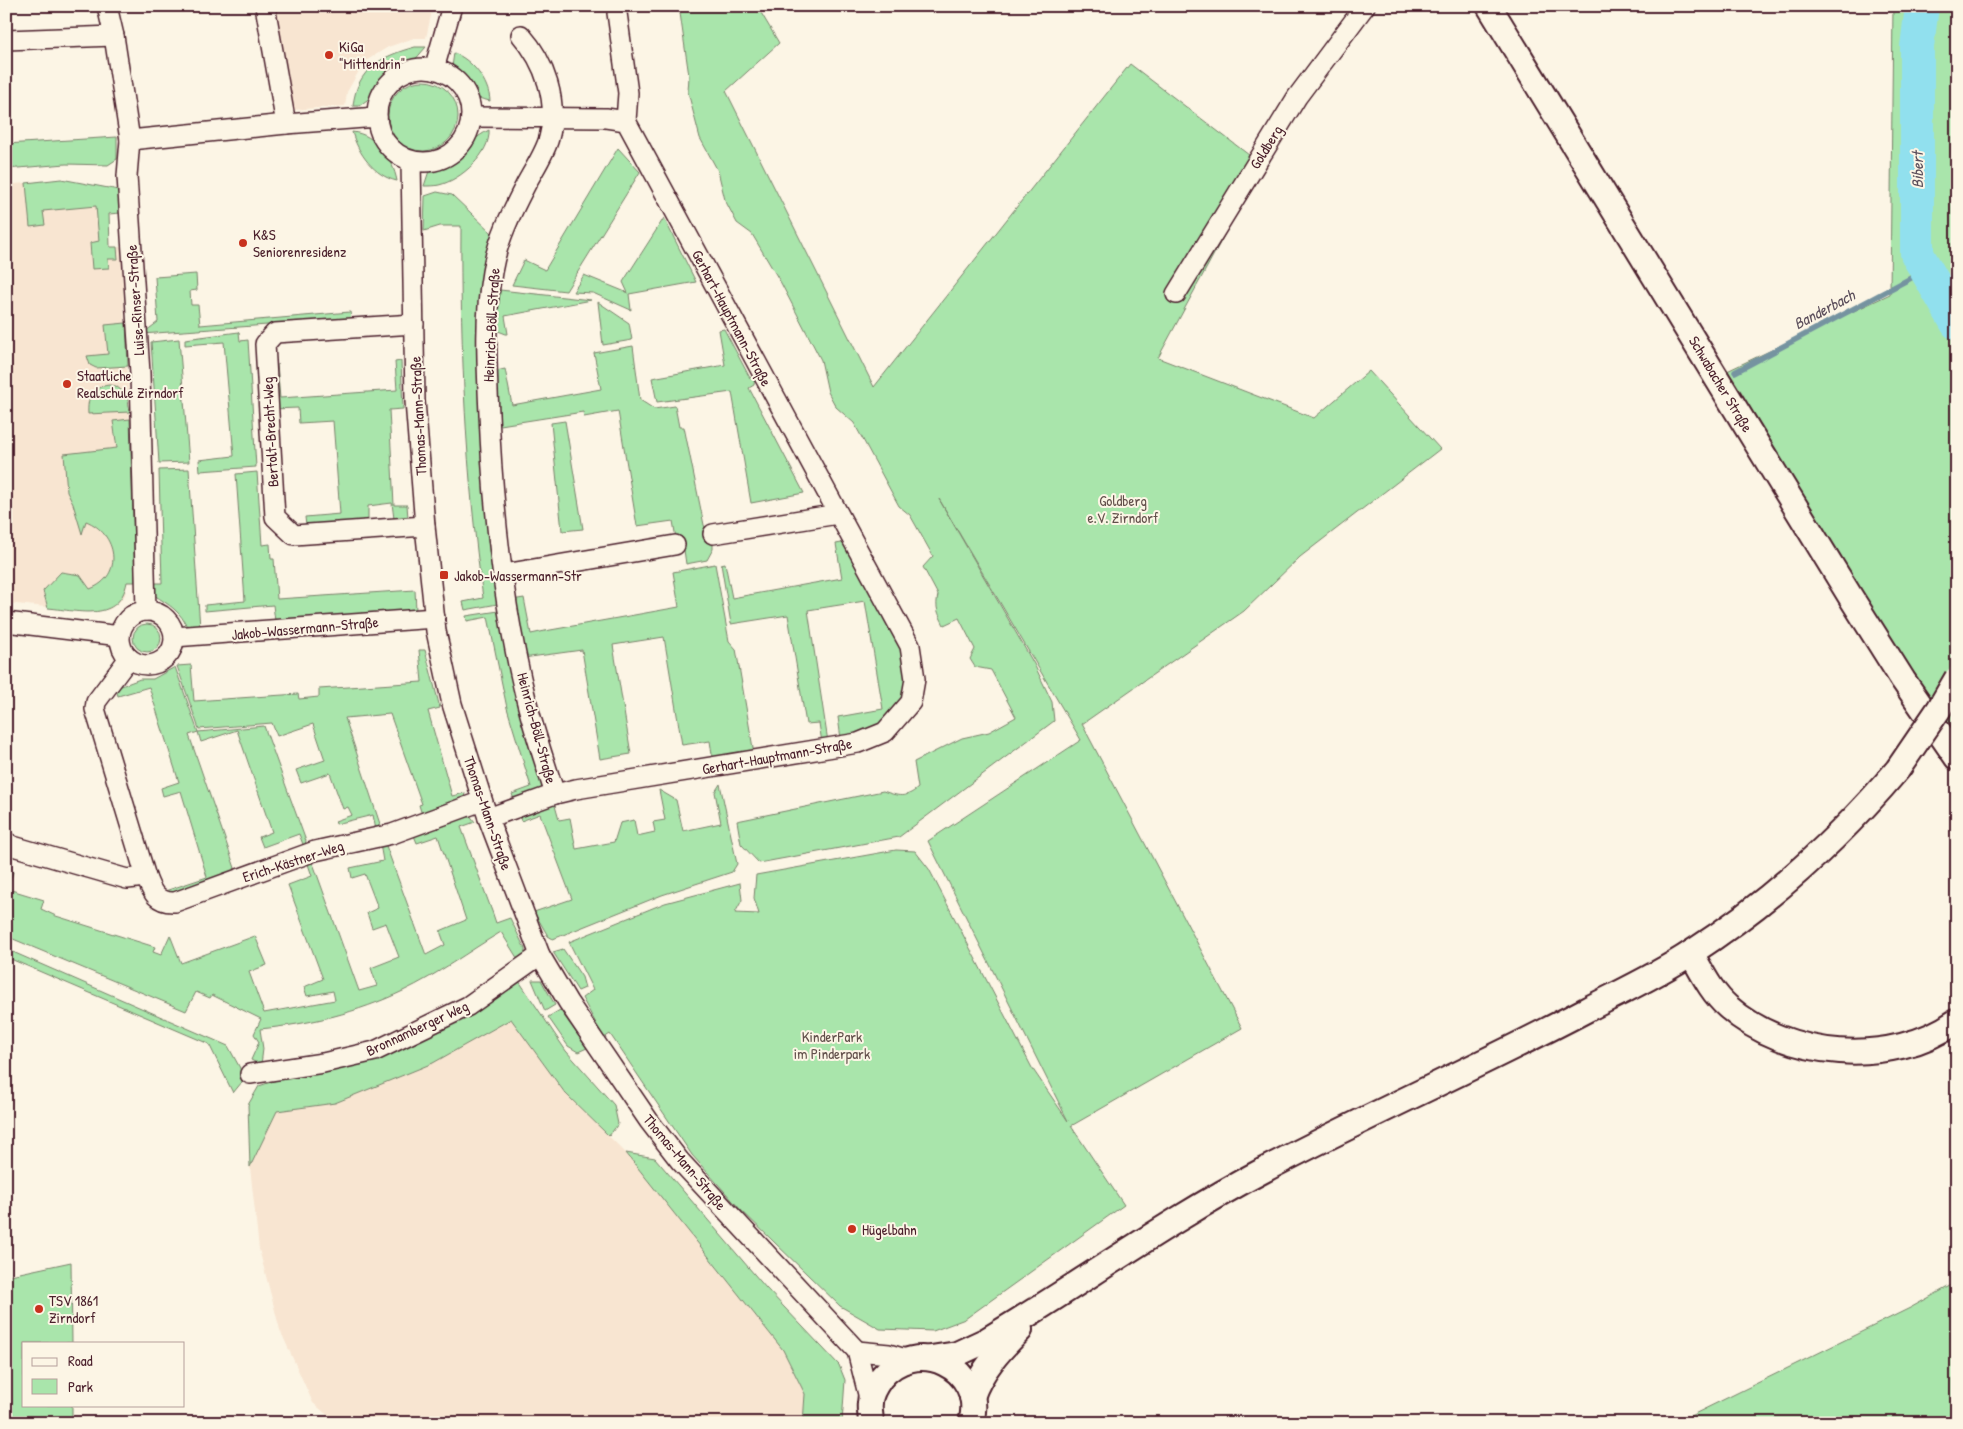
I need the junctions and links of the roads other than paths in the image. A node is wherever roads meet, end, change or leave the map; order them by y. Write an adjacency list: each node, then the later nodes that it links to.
1 (107, 6): 7 (street, Luise-Rinser-Straße)
2 (265, 6): 15 (street)
3 (452, 6): 10 (street)
4 (1365, 6): 18 (street, Goldberg)
5 (1489, 6): 32 (street, Schwabacher Straße)
6 (617, 14): 14 (street)
7 (114, 36): 9 (street); 16 (street, Luise-Rinser-Straße)
8 (521, 36): 13 (street, Heinrich-Böll-Straße)
9 (6, 40)
10 (434, 69): 11 (street); 12 (street)
11 (377, 117): 15 (street); 17 (street)
12 (471, 117): 13 (street); 17 (street)
13 (552, 118): 14 (street); 24 (street, Heinrich-Böll-Straße)
14 (626, 121): 20 (street, Gerhart-Hauptmann-Straße)
15 (286, 124): 16 (street)
16 (130, 140): 25 (street, Luise-Rinser-Straße)
17 (411, 161): 19 (street, Thomas-Mann-Straße)
18 (1176, 294)
19 (414, 324): 21 (street, Thomas-Mann-Straße); 21 (street, Bertolt-Brecht-Weg)
20 (838, 514): 22 (street); 33 (street, Gerhart-Hauptmann-Straße)
21 (425, 526): 26 (street, Thomas-Mann-Straße)
22 (714, 534)
23 (675, 544): 24 (street)
24 (504, 574): 33 (street, Heinrich-Böll-Straße)
25 (146, 611): 28 (street); 29 (street)
26 (435, 618): 29 (street, Jakob-Wassermann-Straße); 34 (street, Thomas-Mann-Straße)
27 (6, 622): 28 (street)
28 (120, 636): 30 (street)
29 (174, 638): 30 (street)
30 (128, 658): 37 (street, Erich-Kästner-Weg)
31 (1957, 678): 38 (street, bridge)
32 (1957, 758)
33 (555, 794): 35 (street, Gerhart-Hauptmann-Straße)
34 (482, 801): 35 (street, Thomas-Mann-Straße); 37 (street, Erich-Kästner-Weg)
35 (488, 818): 39 (street, Thomas-Mann-Straße)
36 (6, 842): 37 (street)
37 (146, 877)
38 (1691, 953): 40 (street); 42 (street)
39 (540, 955): 41 (street, Bronnamberger Weg); 43 (street, Thomas-Mann-Straße)
40 (1957, 1021)
41 (250, 1074)
42 (1043, 1306): 44 (street); 46 (street)
43 (857, 1351): 45 (street); 47 (street, Thomas-Mann-Straße)
44 (931, 1358): 45 (street); 46 (street)
45 (906, 1359): 47 (street)
46 (972, 1397): 48 (street)
47 (870, 1412)
48 (971, 1423)

